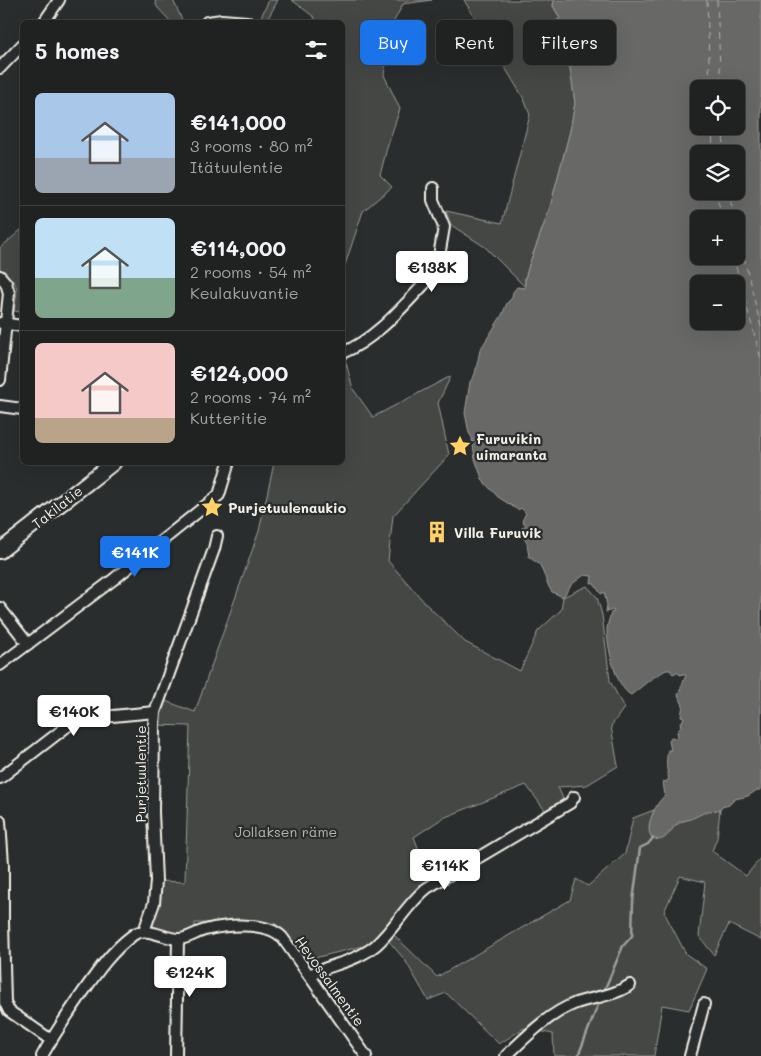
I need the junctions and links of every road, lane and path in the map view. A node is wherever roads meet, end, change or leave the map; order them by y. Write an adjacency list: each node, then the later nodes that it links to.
1 (59, 0): 2 (street)
2 (45, 20)
3 (20, 47): 4 (street)
4 (0, 68)
5 (433, 188): 9 (street)
6 (0, 276): 7 (street)
7 (3, 324): 8 (street); 10 (street)
8 (20, 326)
9 (345, 352)
10 (0, 380)
11 (0, 406): 12 (street)
12 (20, 409)
13 (110, 465): 16 (street, Takilatie)
14 (228, 465): 18 (street)
15 (217, 536): 20 (street, Purjetuulentie)
16 (0, 551)
17 (0, 608): 18 (street)
18 (28, 644): 19 (street)
19 (0, 665)
20 (155, 712): 21 (street); 24 (street, Purjetuulentie)
21 (0, 778)
22 (574, 797): 26 (street)
23 (0, 820): 29 (street)
24 (144, 931): 25 (street); 29 (street)
25 (178, 939): 26 (street, Hevossalmentie); 31 (street)
26 (309, 975): 32 (street, Hevossalmentie)
27 (630, 985): 33 (street)
28 (704, 1004): 34 (street)
29 (51, 1040): 30 (street)
30 (42, 1056)
31 (176, 1056)
32 (366, 1056)
33 (506, 1056)
34 (690, 1056)

